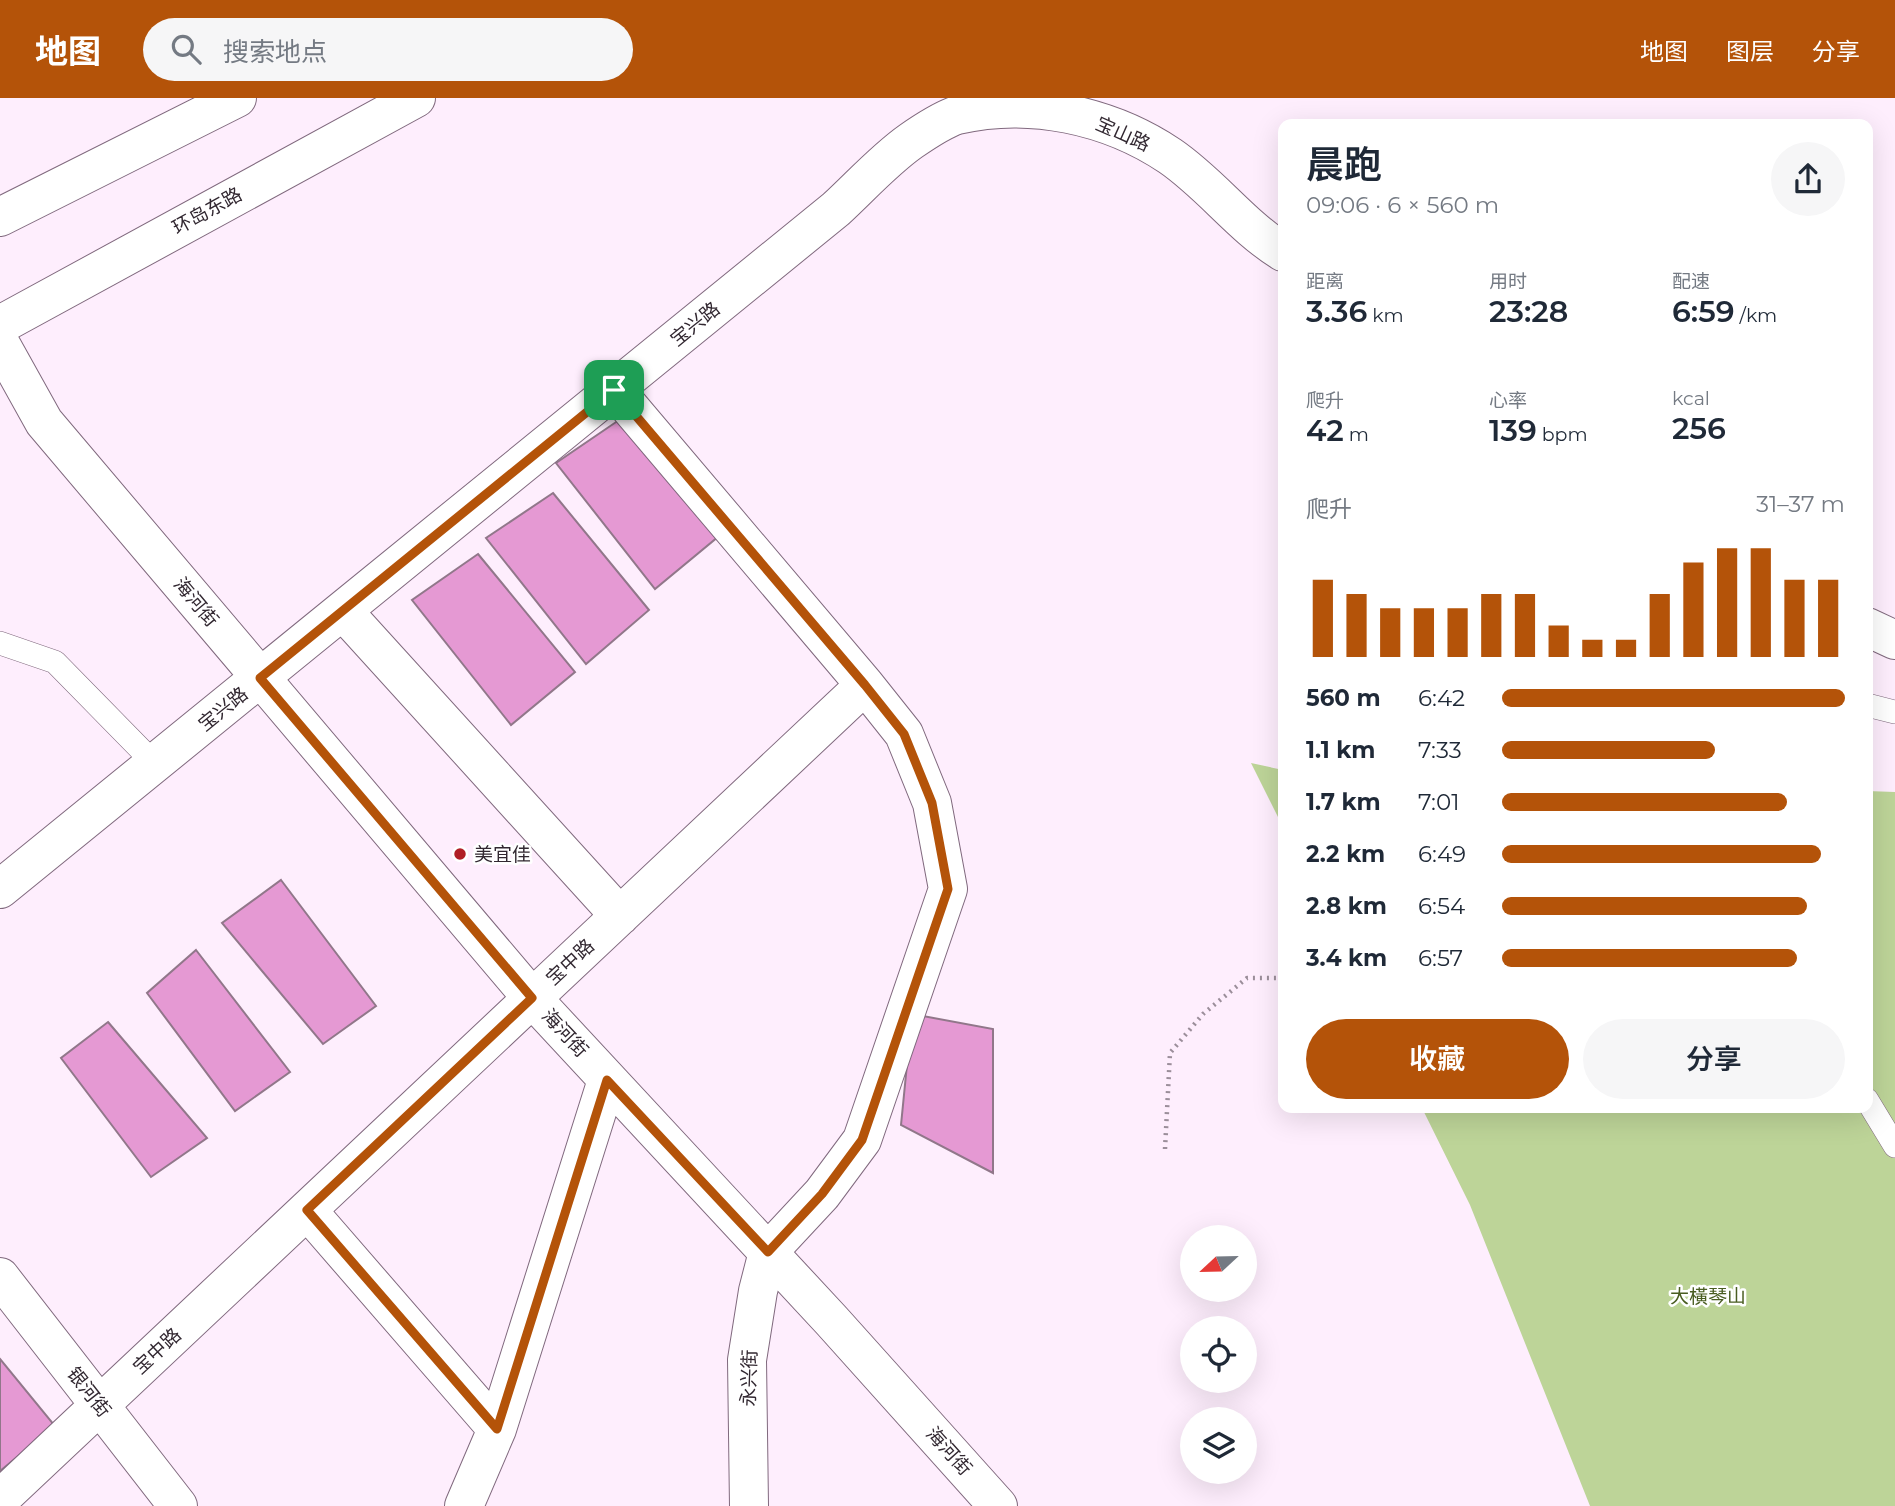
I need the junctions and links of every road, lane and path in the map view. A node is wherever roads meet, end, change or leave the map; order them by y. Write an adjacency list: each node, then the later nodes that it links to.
1 (237, 98): 4 (street)
2 (415, 98): 6 (street, 环岛东路)
3 (836, 209): 5 (street, 宝山路); 8 (street, 宝兴路)
4 (0, 217)
5 (1278, 249)
6 (0, 325)
7 (0, 343): 13 (street, 海河街)
8 (614, 390): 9 (street, 宝兴路); 14 (street)
9 (343, 611): 13 (street, 宝兴路); 19 (street)
10 (1873, 630): 11 (street)
11 (1895, 640)
12 (0, 643): 17 (lane)
13 (260, 678): 17 (street, 宝兴路); 21 (street, 海河街)
14 (865, 685): 19 (street, 宝中路); 27 (street)
15 (1873, 706): 16 (lane)
16 (1895, 712)
17 (155, 764): 18 (street, 宝兴路)
18 (0, 889)
19 (620, 916): 21 (street, 宝中路)
20 (1278, 978): 25 (path)
21 (532, 998): 22 (street, 海河街); 26 (street, 宝中路)
22 (607, 1080): 27 (street, 海河街); 30 (street)
23 (1873, 1110): 24 (lane)
24 (1895, 1146)
25 (1165, 1149)
26 (307, 1210): 29 (street, 宝中路); 30 (street)
27 (768, 1252): 34 (street, 永兴街); 35 (street, 海河街)
28 (0, 1277): 29 (street, 银河街)
29 (99, 1405): 31 (street, 宝中路); 32 (street, 银河街)
30 (497, 1429): 33 (street)
31 (0, 1499)
32 (178, 1506)
33 (464, 1506)
34 (749, 1506)
35 (998, 1506)

